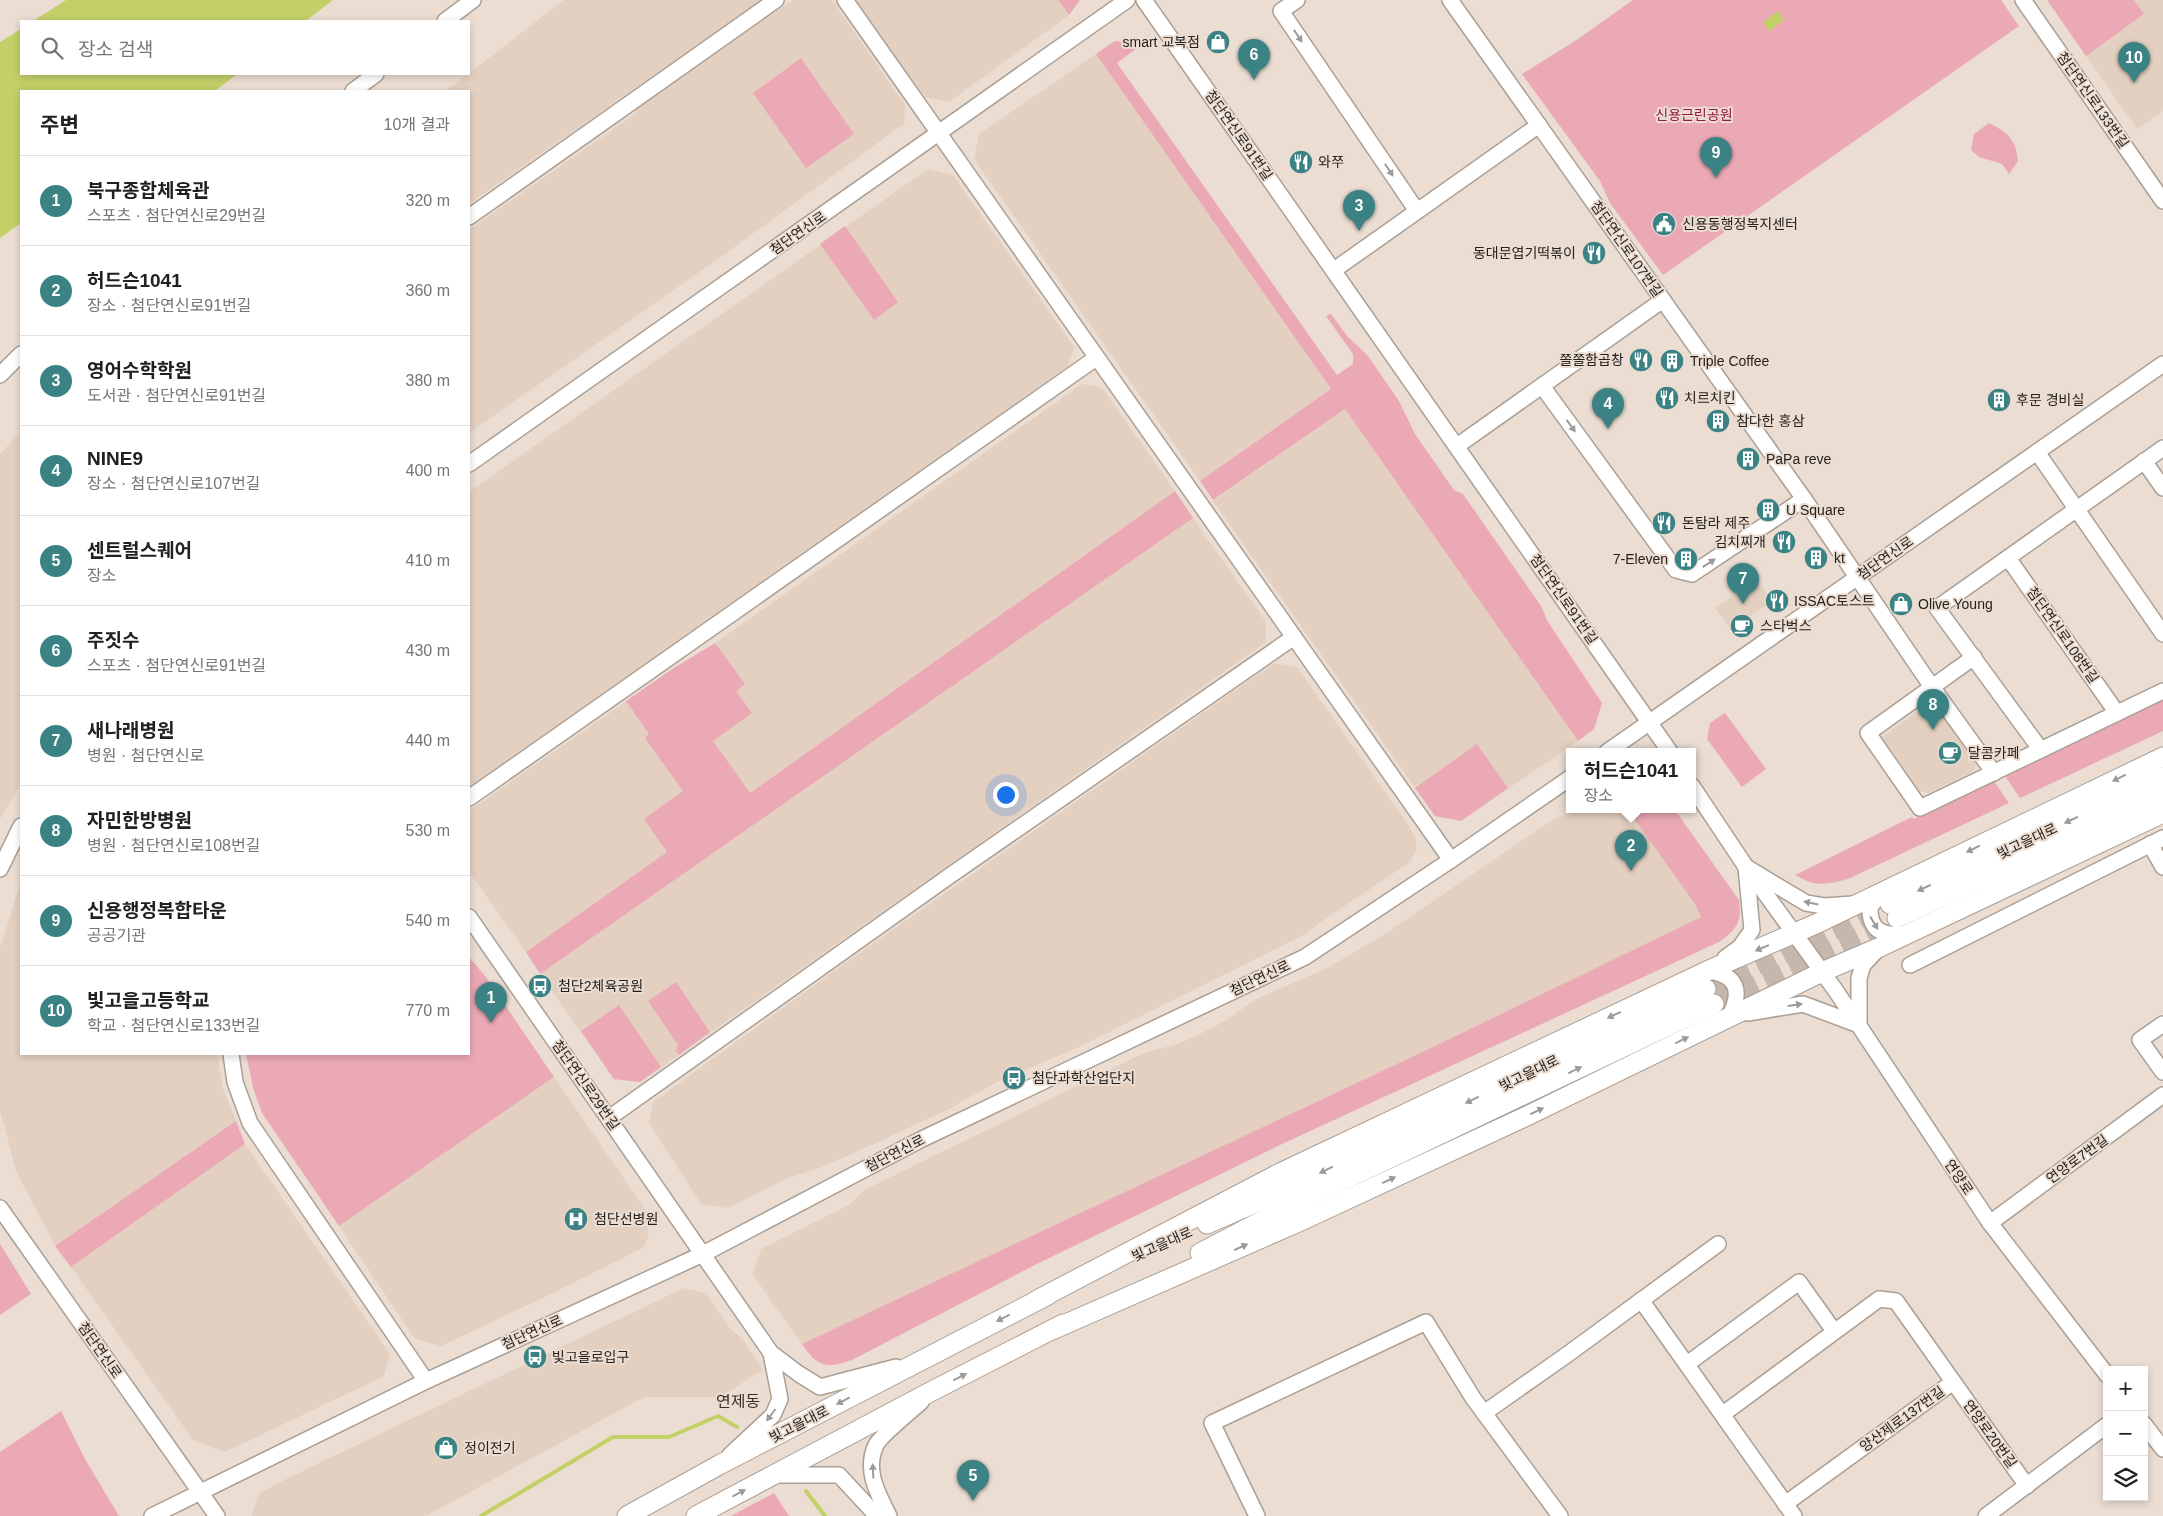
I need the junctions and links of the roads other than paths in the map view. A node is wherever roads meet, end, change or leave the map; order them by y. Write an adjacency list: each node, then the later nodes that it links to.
1 (472, 0): 9 (street)
2 (776, 0): 16 (street)
3 (845, 0): 13 (street)
4 (1127, 0): 13 (street, 첨단연신로)
5 (1144, 0): 17 (street, 첨단연신로91번길)
6 (1297, 0): 15 (street, one-way to 15)
7 (1450, 0): 12 (street, 첨단연신로107번길)
8 (2023, 0): 14 (street, 첨단연신로133번길)
9 (446, 20)
10 (375, 75): 11 (street)
11 (354, 90)
12 (1539, 125): 15 (street); 18 (street, 첨단연신로107번길)
13 (939, 134): 20 (street); 28 (street, 첨단연신로)
14 (2163, 200)
15 (1417, 211): 17 (street)
16 (470, 216)
17 (1334, 270): 24 (street, 첨단연신로91번길)
18 (1663, 300): 23 (street); 30 (street, 첨단연신로107번길)
19 (20, 355): 22 (street)
20 (1096, 358): 35 (street); 50 (street)
21 (2163, 364): 26 (street, 첨단연신로)
22 (0, 375)
23 (1542, 386): 24 (street); 30 (street, one-way to 30)
24 (1457, 446): 40 (street, 첨단연신로91번길)
25 (2163, 448): 27 (street)
26 (2036, 452): 31 (street); 33 (street, 첨단연신로)
27 (2144, 461): 29 (street); 31 (street)
28 (470, 463)
29 (2163, 488)
30 (1804, 499): 33 (street, 첨단연신로107번길)
31 (2076, 510): 32 (street); 34 (street)
32 (2008, 558): 36 (street); 39 (street, 첨단연신로108번길)
33 (1857, 577): 37 (street); 40 (street, 첨단연신로)
34 (2163, 634)
35 (1294, 637): 54 (street); 73 (street)
36 (1974, 657): 37 (street); 43 (street)
37 (1932, 687): 45 (street); 45 (street)
38 (2163, 691): 39 (street)
39 (2117, 713): 43 (street)
40 (1650, 722): 41 (street, 첨단연신로); 42 (street, 첨단연신로91번길)
41 (1613, 748)
42 (1667, 748)
43 (2041, 750): 45 (street)
44 (2163, 757): 59 (main road, one-way to 59)
45 (1994, 773)
46 (2163, 777): 59 (main road, 빛고을대로, one-way to 59)
47 (1566, 781): 54 (street, 첨단연신로)
48 (1696, 792): 55 (street)
49 (2163, 794): 59 (main road, 빛고을대로)
50 (470, 797)
51 (2163, 813): 62 (main road)
52 (20, 828): 57 (street)
53 (2156, 841): 56 (street); 64 (street)
54 (1451, 860): 77 (street, 첨단연신로)
55 (1746, 867): 58 (street, one-way to 55); 61 (street); 66 (street)
56 (2163, 867)
57 (0, 870)
58 (1859, 904): 59 (main road); 61 (main road)
59 (1890, 904): 62 (street, one-way to 62)
60 (470, 918): 73 (street, 첨단연신로29번길)
61 (1795, 934): 65 (street); 66 (main road, one-way to 66)
62 (1908, 934): 63 (main road)
63 (1878, 948): 65 (main road); 69 (street)
64 (1910, 965)
65 (1822, 972): 67 (main road); 69 (street, 연양로)
66 (1709, 988): 67 (street); 79 (main road, 빛고을대로, one-way to 66); 82 (main road, 빛고을대로, one-way to 82)
67 (1729, 1016): 69 (street, one-way to 69); 79 (main road, one-way to 67)
68 (2163, 1024): 71 (street)
69 (1859, 1026): 75 (street, 연양로)
70 (231, 1055): 85 (street)
71 (2163, 1072)
72 (2163, 1096): 75 (street, 연양로7번길)
73 (609, 1118): 77 (street, 첨단연신로29번길)
74 (0, 1208): 96 (street, 첨단연신로)
75 (1990, 1223): 84 (street, 연양로)
76 (1718, 1244): 78 (street)
77 (703, 1254): 81 (street, 첨단연신로29번길); 85 (street, 첨단연신로)
78 (1641, 1300): 83 (street, 양산제로137번길); 88 (street)
79 (1052, 1330): 87 (main road, 빛고을대로, one-way to 79)
80 (1834, 1331): 83 (street); 86 (street, 양산제로137번길); 89 (street, 양산제로137번길)
81 (771, 1353): 82 (street); 93 (street, one-way to 93)
82 (918, 1361): 93 (main road, 빛고을대로, one-way to 93)
83 (1686, 1364): 89 (street, 양산제로137번길)
84 (2103, 1370)
85 (426, 1381): 96 (street, 첨단연신로)
86 (1953, 1382): 95 (street, 연양로20번길); 97 (street, 양산제로137번길)
87 (934, 1390): 94 (main road, 빛고을대로); 104 (street, one-way to 87)
88 (1484, 1413): 98 (street); 105 (street)
89 (1723, 1414): 97 (street, 양산제로137번길)
90 (2103, 1428): 95 (street)
91 (2148, 1429): 92 (street)
92 (2162, 1445)
93 (719, 1465): 101 (main road, 빛고을대로)
94 (771, 1475): 102 (main road, 빛고을대로, one-way to 94); 103 (street)
95 (2027, 1486): 106 (street)
96 (200, 1493): 99 (street); 100 (street, 첨단연신로)
97 (1790, 1510)
98 (1556, 1514)
99 (152, 1516)
100 (217, 1516)
101 (627, 1516)
102 (696, 1516)
103 (877, 1516)
104 (889, 1516)
105 (1257, 1516)
106 (1986, 1516)

